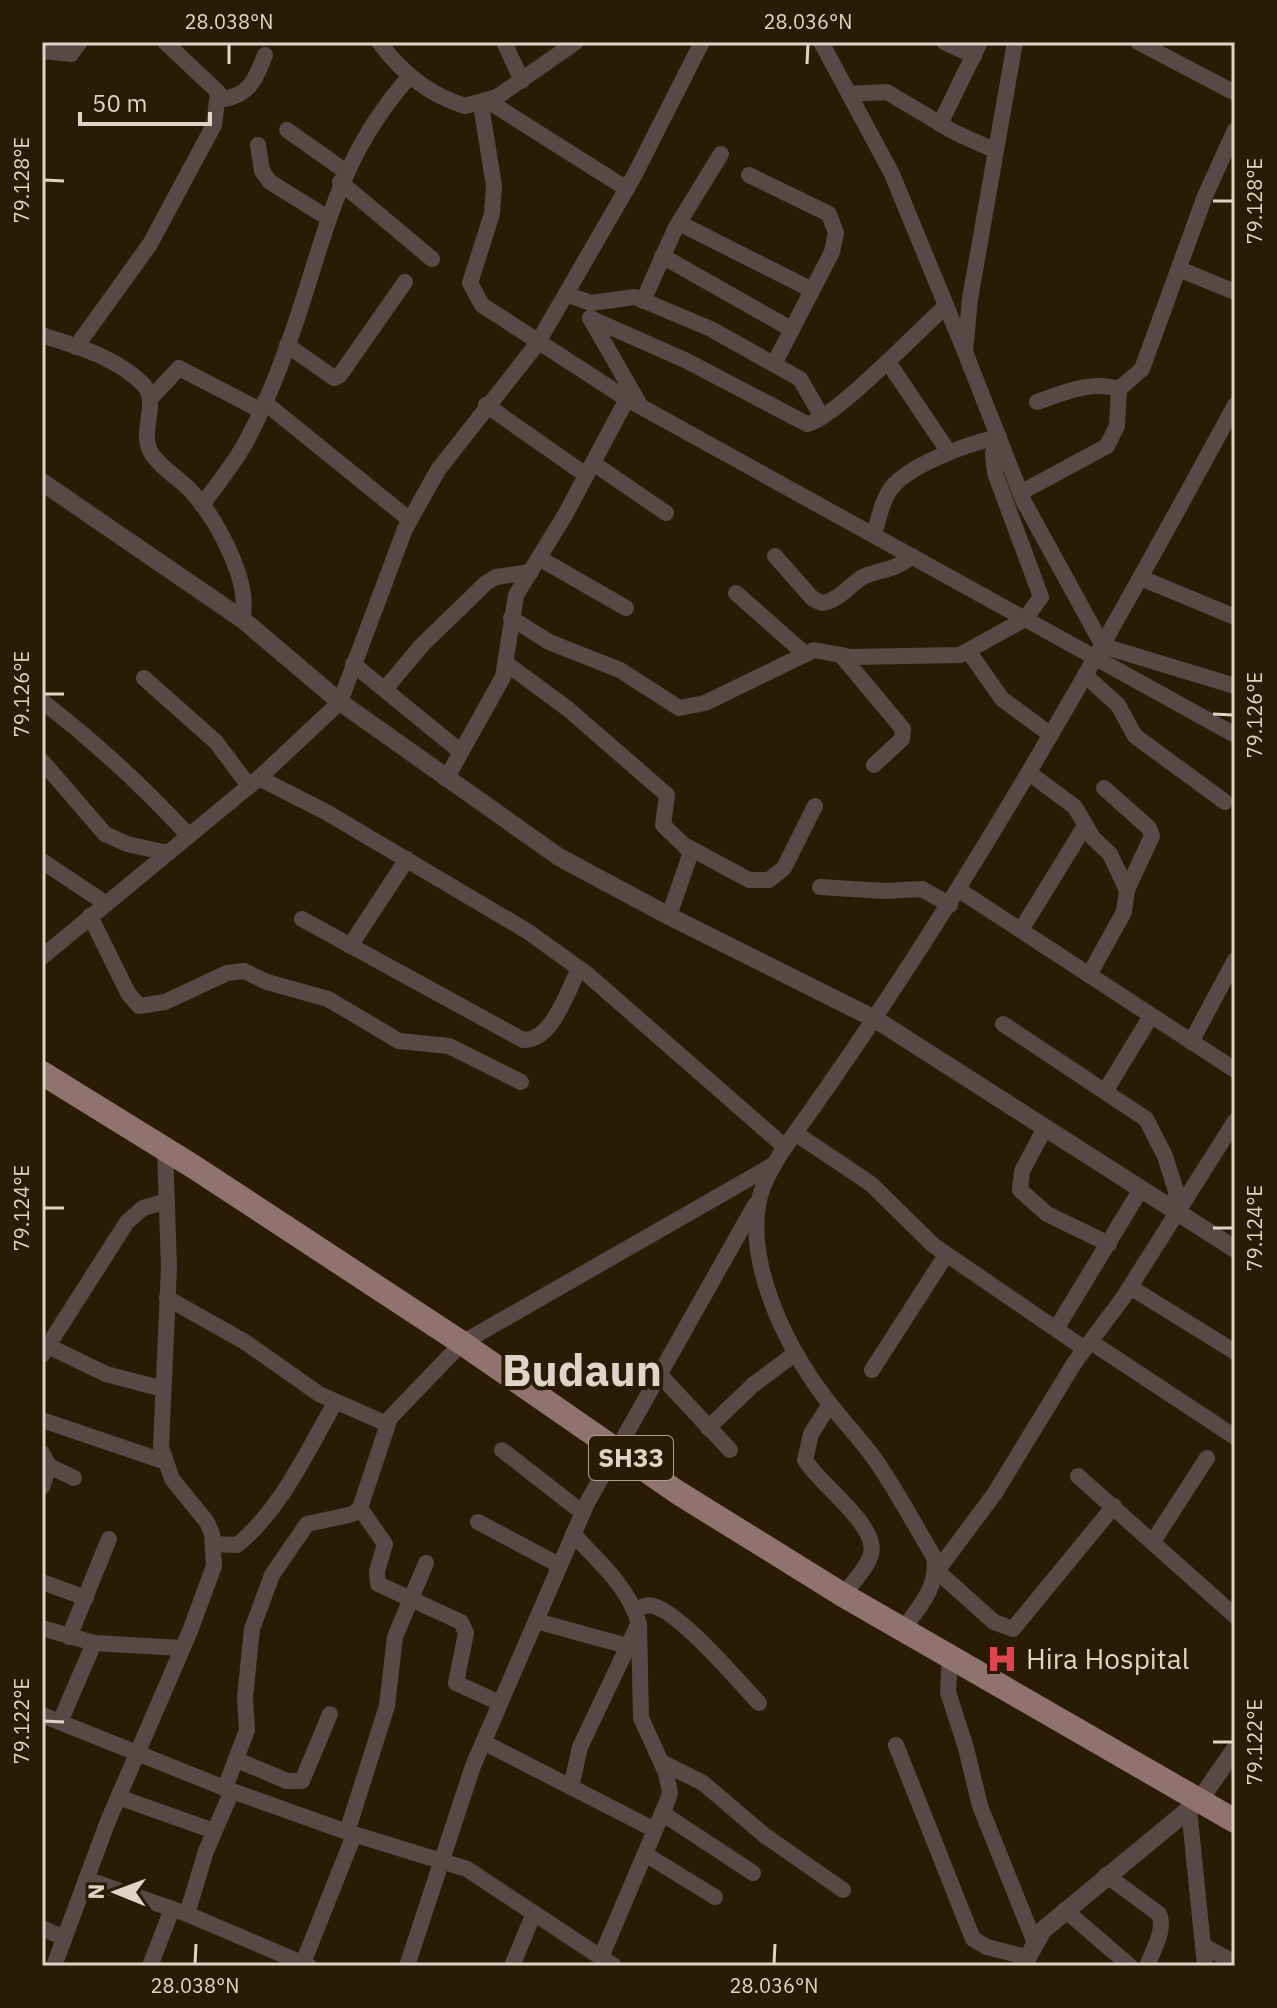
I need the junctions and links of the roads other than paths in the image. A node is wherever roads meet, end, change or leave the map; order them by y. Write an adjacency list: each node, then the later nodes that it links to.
1 (80, 42): 12 (street)
2 (165, 42): 18 (street)
3 (379, 42): 14 (street)
4 (504, 42): 15 (street)
5 (576, 42): 15 (street)
6 (702, 42): 28 (street)
7 (821, 42): 17 (street)
8 (944, 42): 11 (street)
9 (1015, 42): 24 (street)
10 (1138, 42): 16 (street)
11 (977, 49): 20 (street)
12 (42, 51)
13 (265, 55): 18 (street)
14 (410, 76): 19 (street); 27 (street)
15 (522, 81): 19 (street)
16 (1235, 93)
17 (849, 94): 20 (street); 39 (street)
18 (219, 100): 45 (street)
19 (484, 103): 28 (street); 43 (street)
20 (940, 124): 24 (street)
21 (287, 130): 27 (street)
22 (1235, 130): 33 (street)
23 (258, 145): 29 (street)
24 (996, 151): 46 (street)
25 (721, 154): 30 (street)
26 (749, 175): 35 (street)
27 (343, 177): 29 (street); 32 (street)
28 (627, 189): 37 (street)
29 (328, 218): 44 (street)
30 (679, 223): 31 (street); 35 (street)
31 (662, 256): 38 (street); 41 (street)
32 (432, 259)
33 (1179, 269): 36 (street); 49 (street)
34 (405, 282): 44 (street)
35 (810, 289): 41 (street)
36 (1235, 292)
37 (572, 296): 38 (street); 40 (street); 43 (street)
38 (643, 301): 48 (street)
39 (946, 306): 46 (street); 47 (street)
40 (590, 318): 52 (street); 56 (street)
41 (791, 329): 48 (street)
42 (42, 335): 45 (street)
43 (537, 344): 52 (street); 53 (street)
44 (287, 345): 55 (street)
45 (76, 347): 50 (street)
46 (965, 352): 57 (street)
47 (888, 362): 56 (street); 58 (street)
48 (774, 364): 56 (street)
49 (1119, 389): 51 (street); 61 (street)
50 (150, 399): 55 (street); 62 (street)
51 (1037, 402)
52 (634, 403): 59 (street); 65 (street)
53 (486, 405): 59 (street); 64 (street)
54 (1235, 405): 69 (street)
55 (262, 406): 62 (street); 64 (street)
56 (822, 417)
57 (999, 437): 58 (street); 61 (street); 75 (street)
58 (948, 451): 65 (street)
59 (589, 469): 63 (street); 68 (street)
60 (42, 482): 74 (street)
61 (1020, 493): 77 (street)
62 (202, 505): 74 (street)
63 (666, 513)
64 (410, 520): 80 (street)
65 (874, 535): 67 (street)
66 (775, 556): 67 (street)
67 (912, 556): 75 (street)
68 (535, 565): 71 (street); 73 (street); 85 (street)
69 (1141, 578): 72 (street); 77 (street)
70 (736, 593): 78 (street)
71 (626, 608)
72 (1235, 617)
73 (511, 618): 78 (street); 81 (street)
74 (242, 619): 87 (street)
75 (1025, 619): 76 (street); 77 (street)
76 (969, 652): 79 (street); 88 (street)
77 (1100, 652): 82 (street); 84 (street); 89 (street)
78 (805, 654): 79 (street)
79 (841, 655): 92 (street)
80 (353, 664): 85 (street); 87 (street)
81 (507, 664): 90 (street); 101 (street)
82 (1086, 676): 88 (street); 97 (street)
83 (144, 678): 95 (street)
84 (1235, 686)
85 (385, 689): 90 (street)
86 (42, 701): 100 (street)
87 (340, 702): 94 (street); 95 (street)
88 (1051, 735): 93 (street)
89 (1235, 735)
90 (461, 752): 94 (street)
91 (42, 761): 102 (street)
92 (874, 765)
93 (1029, 773): 99 (street); 107 (street)
94 (446, 779): 110 (street)
95 (254, 782): 100 (street); 103 (street)
96 (1104, 788): 106 (street)
97 (1225, 802)
98 (815, 806): 101 (street)
99 (1085, 826): 106 (street); 112 (street)
100 (189, 836): 102 (street)
101 (688, 847): 110 (street)
102 (168, 853): 108 (street)
103 (407, 859): 113 (street); 116 (street)
104 (42, 861): 108 (street)
105 (820, 887): 107 (street)
106 (1127, 890): 117 (street)
107 (954, 898): 112 (street); 119 (street)
108 (105, 903): 109 (street)
109 (90, 916): 114 (street); 124 (street)
110 (669, 916): 119 (street)
111 (302, 919): 113 (street)
112 (1021, 930): 117 (street)
113 (350, 946): 116 (street)
114 (42, 957)
115 (1235, 960): 121 (street)
116 (579, 969): 128 (street)
117 (1089, 975): 118 (street)
118 (1151, 1016): 121 (street); 125 (street)
119 (875, 1019): 127 (street); 128 (street)
120 (1003, 1024): 125 (street)
121 (1191, 1042): 122 (street)
122 (1235, 1070)
123 (42, 1073): 129 (main road, SH33)
124 (521, 1082)
125 (1106, 1090): 134 (street)
126 (1235, 1121): 134 (street)
127 (1045, 1128): 131 (street); 135 (street)
128 (790, 1140): 130 (street); 137 (street)
129 (165, 1149): 133 (street); 141 (main road, SH33)
130 (774, 1165): 132 (street); 141 (street)
131 (1141, 1189): 134 (street); 135 (street)
132 (760, 1197): 145 (street); 147 (street)
133 (167, 1201): 139 (street); 143 (street)
134 (1176, 1212): 136 (street); 138 (street)
135 (1109, 1244): 140 (street)
136 (1235, 1249)
137 (946, 1255): 140 (street); 146 (street)
138 (1130, 1287): 142 (street); 144 (street)
139 (167, 1298): 148 (street); 149 (street)
140 (1056, 1329): 142 (street)
141 (462, 1343): 152 (street); 155 (main road, SH33)
142 (1088, 1345): 154 (street); 174 (street)
143 (45, 1351): 148 (street)
144 (1235, 1352)
145 (796, 1353): 150 (street); 153 (street)
146 (872, 1370)
147 (660, 1375): 153 (street); 155 (street)
148 (163, 1389): 160 (street)
149 (335, 1403): 152 (street); 171 (street)
150 (830, 1404): 174 (street); 176 (street)
151 (42, 1420): 160 (street)
152 (387, 1424): 165 (street)
153 (708, 1428): 157 (street)
154 (1235, 1437)
155 (617, 1448): 166 (street); 176 (main road, SH33)
156 (502, 1450): 166 (street)
157 (730, 1450)
158 (1207, 1458): 170 (street)
159 (46, 1460): 162 (street); 163 (street)
160 (163, 1461): 171 (street)
161 (1078, 1476): 164 (street)
162 (74, 1478)
163 (42, 1487)
164 (1114, 1506): 170 (street); 174 (street)
165 (360, 1508): 178 (street); 198 (street)
166 (583, 1513): 168 (street)
167 (478, 1522): 173 (street)
168 (573, 1534): 173 (street); 180 (street)
169 (109, 1539): 177 (street)
170 (1154, 1540): 179 (street)
171 (213, 1544): 187 (street)
172 (426, 1563): 178 (street)
173 (559, 1565): 181 (street)
174 (937, 1571): 183 (street)
175 (42, 1582): 177 (street)
176 (843, 1595): 183 (main road, SH33)
177 (86, 1598): 184 (street)
178 (411, 1599): 189 (street); 208 (street)
179 (1235, 1616)
180 (637, 1617): 186 (street); 190 (street); 199 (street)
181 (536, 1621): 186 (street); 189 (street)
182 (42, 1628): 184 (street)
183 (903, 1629): 188 (main road, SH33)
184 (69, 1637): 185 (street)
185 (94, 1643): 187 (street); 193 (street)
186 (627, 1646): 200 (street)
187 (182, 1648): 197 (street)
188 (950, 1655): 203 (main road, SH33); 222 (street)
189 (500, 1703): 194 (street)
190 (759, 1703)
191 (330, 1714): 198 (street)
192 (42, 1715): 193 (street)
193 (60, 1722): 197 (street)
194 (483, 1742): 200 (street); 210 (street)
195 (896, 1745): 222 (street)
196 (1235, 1749): 203 (street)
197 (138, 1751): 201 (street); 202 (street)
198 (237, 1760): 201 (street)
199 (661, 1762): 204 (street); 214 (street)
200 (571, 1787): 206 (street)
201 (228, 1790): 207 (street); 208 (street)
202 (118, 1797): 207 (street); 213 (street)
203 (1194, 1805): 205 (main road, SH33); 212 (street); 221 (street)
204 (662, 1813): 206 (street); 211 (street)
205 (1235, 1821)
206 (655, 1830): 209 (street)
207 (214, 1831): 217 (street)
208 (351, 1834): 210 (street); 225 (street)
209 (645, 1854): 215 (street); 223 (street)
210 (441, 1860): 218 (street); 228 (street)
211 (753, 1873)
212 (1106, 1875): 216 (street); 231 (street)
213 (86, 1879): 217 (street); 220 (street)
214 (843, 1890)
215 (715, 1897)
216 (1065, 1910): 222 (street); 230 (street)
217 (179, 1911): 225 (street); 227 (street)
218 (534, 1913): 223 (street); 229 (street)
219 (42, 1928): 220 (street)
220 (64, 1938): 226 (street)
221 (1204, 1946): 224 (street); 232 (street)
222 (1028, 1955)
223 (608, 1962)
224 (1235, 1963)
225 (306, 1965)
226 (54, 1966)
227 (150, 1966)
228 (407, 1966)
229 (512, 1966)
230 (1130, 1966)
231 (1147, 1966)
232 (1205, 1966)

